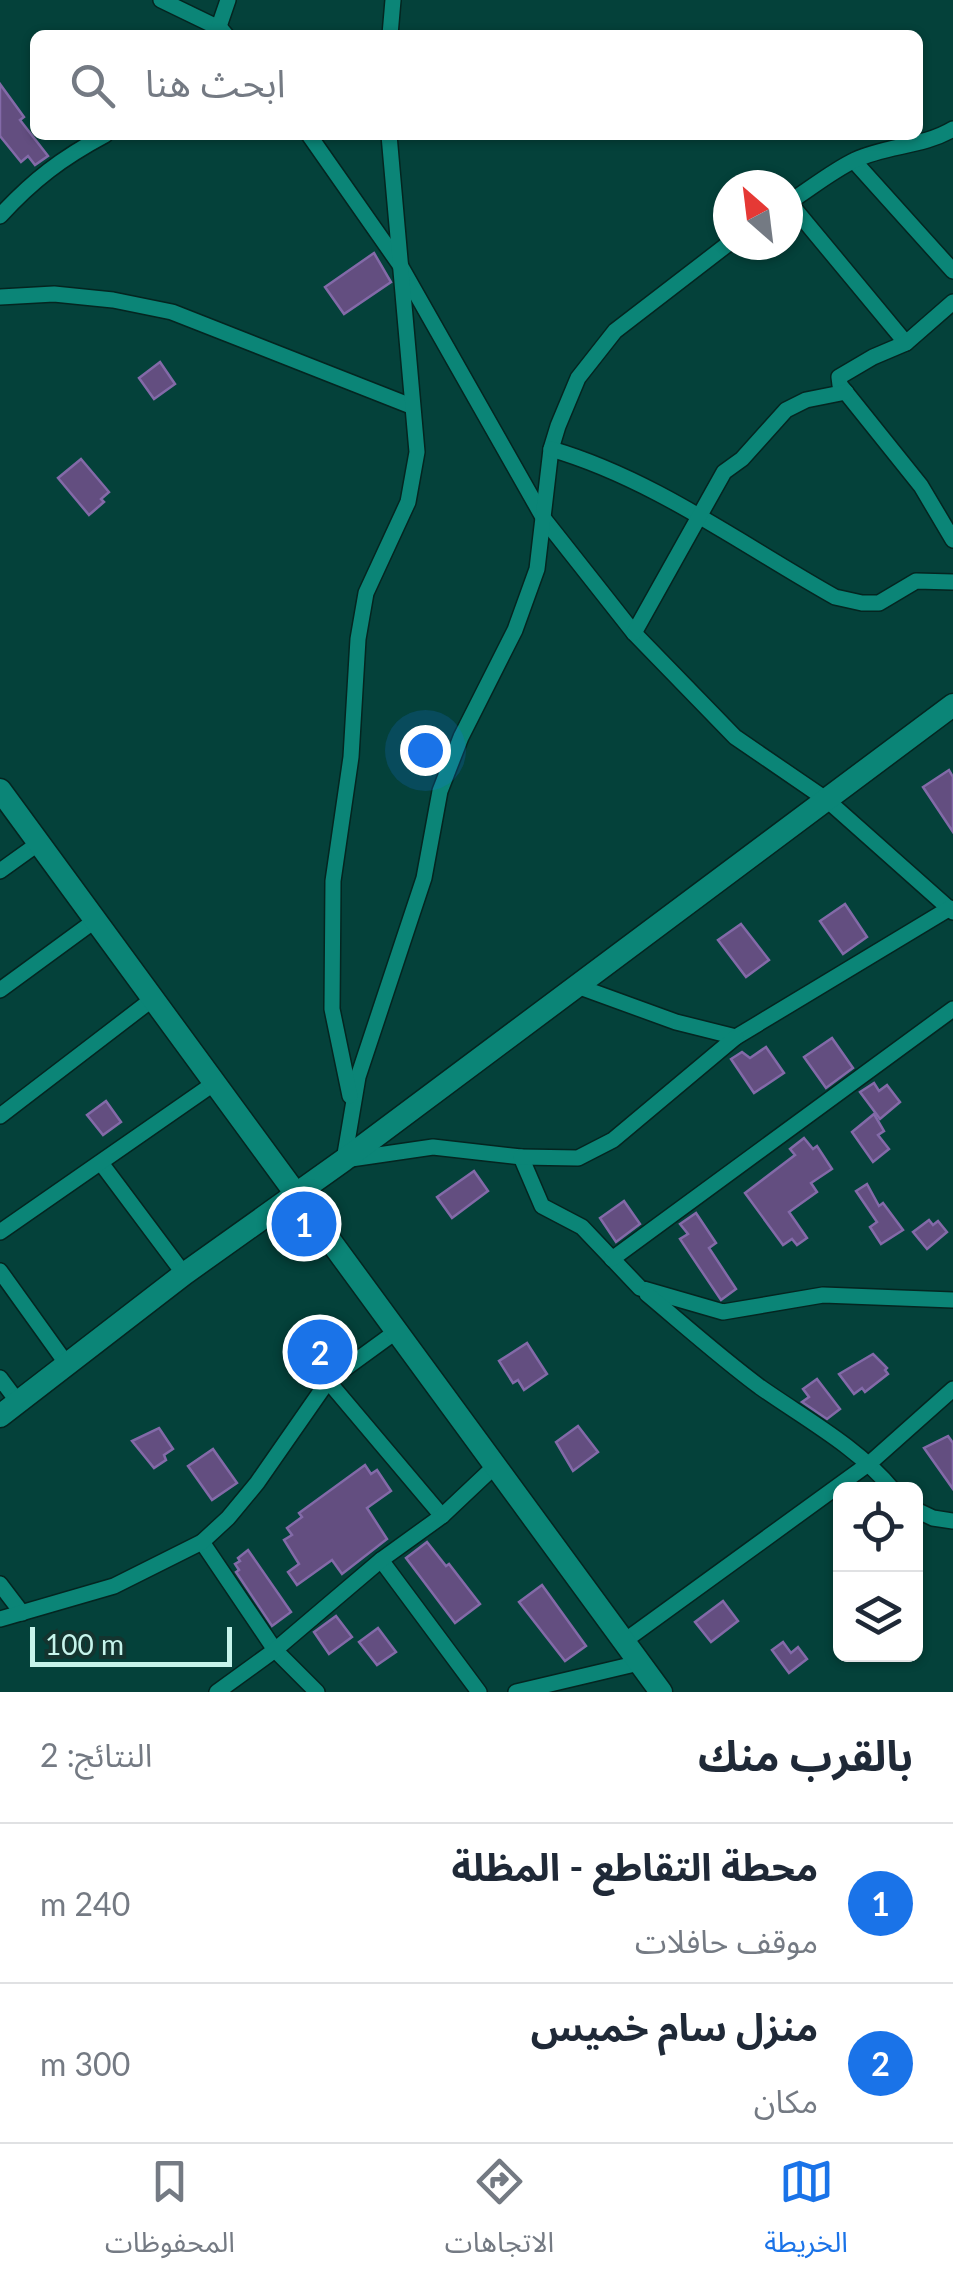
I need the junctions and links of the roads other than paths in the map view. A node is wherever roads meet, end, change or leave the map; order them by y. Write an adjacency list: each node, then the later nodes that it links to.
1 (161, 0): 4 (street)
2 (228, 0): 5 (street)
3 (393, 0): 6 (street)
4 (216, 30)
5 (222, 30)
6 (390, 30)
7 (953, 129): 11 (street)
8 (96, 140): 13 (street)
9 (312, 140): 16 (street)
10 (389, 140): 16 (street)
11 (854, 160): 12 (street); 17 (street)
12 (803, 193)
13 (0, 216)
14 (803, 219): 20 (street)
15 (713, 256): 23 (street)
16 (400, 265): 22 (street); 24 (street)
17 (953, 271)
18 (0, 297): 22 (street)
19 (953, 302): 20 (street)
20 (906, 343): 21 (street)
21 (846, 392): 25 (street); 26 (street)
22 (411, 406): 42 (street)
23 (551, 449): 24 (street); 25 (street)
24 (544, 518): 28 (street); 42 (street)
25 (701, 518): 27 (street); 28 (street)
26 (953, 540)
27 (953, 582)
28 (634, 634): 31 (street)
29 (953, 705): 31 (street)
30 (0, 790): 32 (street)
31 (827, 800): 34 (street); 36 (street)
32 (39, 843): 33 (street); 35 (street)
33 (0, 871)
34 (952, 910): 40 (street)
35 (97, 919): 37 (street); 38 (street)
36 (577, 986): 40 (street); 45 (street)
37 (0, 990)
38 (154, 998): 41 (street); 43 (street)
39 (953, 1009): 49 (street)
40 (736, 1037): 44 (street)
41 (216, 1082): 46 (street); 47 (street)
42 (352, 1107): 45 (street)
43 (0, 1116)
44 (521, 1157): 45 (street); 49 (street)
45 (344, 1160): 47 (street)
46 (101, 1163): 48 (street); 51 (street)
47 (296, 1194): 51 (street); 54 (street)
48 (0, 1232)
49 (612, 1259): 52 (street)
50 (0, 1271): 55 (street)
51 (184, 1274): 55 (street)
52 (640, 1288): 53 (street); 60 (street)
53 (953, 1300)
54 (394, 1332): 57 (street); 61 (street)
55 (66, 1363): 59 (street)
56 (0, 1378): 59 (street)
57 (328, 1381): 64 (street); 66 (street)
58 (953, 1389): 60 (street)
59 (9, 1409)
60 (871, 1462): 62 (street); 71 (street)
61 (496, 1466): 64 (street); 71 (street)
62 (887, 1482)
63 (923, 1513): 65 (street)
64 (442, 1516): 67 (street)
65 (953, 1521)
66 (202, 1542): 69 (street); 72 (street)
67 (382, 1560): 72 (street); 76 (street)
68 (0, 1584): 69 (street)
69 (22, 1613): 70 (street)
70 (0, 1619)
71 (623, 1642): 73 (street)
72 (276, 1650): 74 (street); 75 (street)
73 (639, 1663): 77 (street); 78 (street)
74 (216, 1692)
75 (318, 1692)
76 (479, 1692)
77 (516, 1692)
78 (660, 1692)

